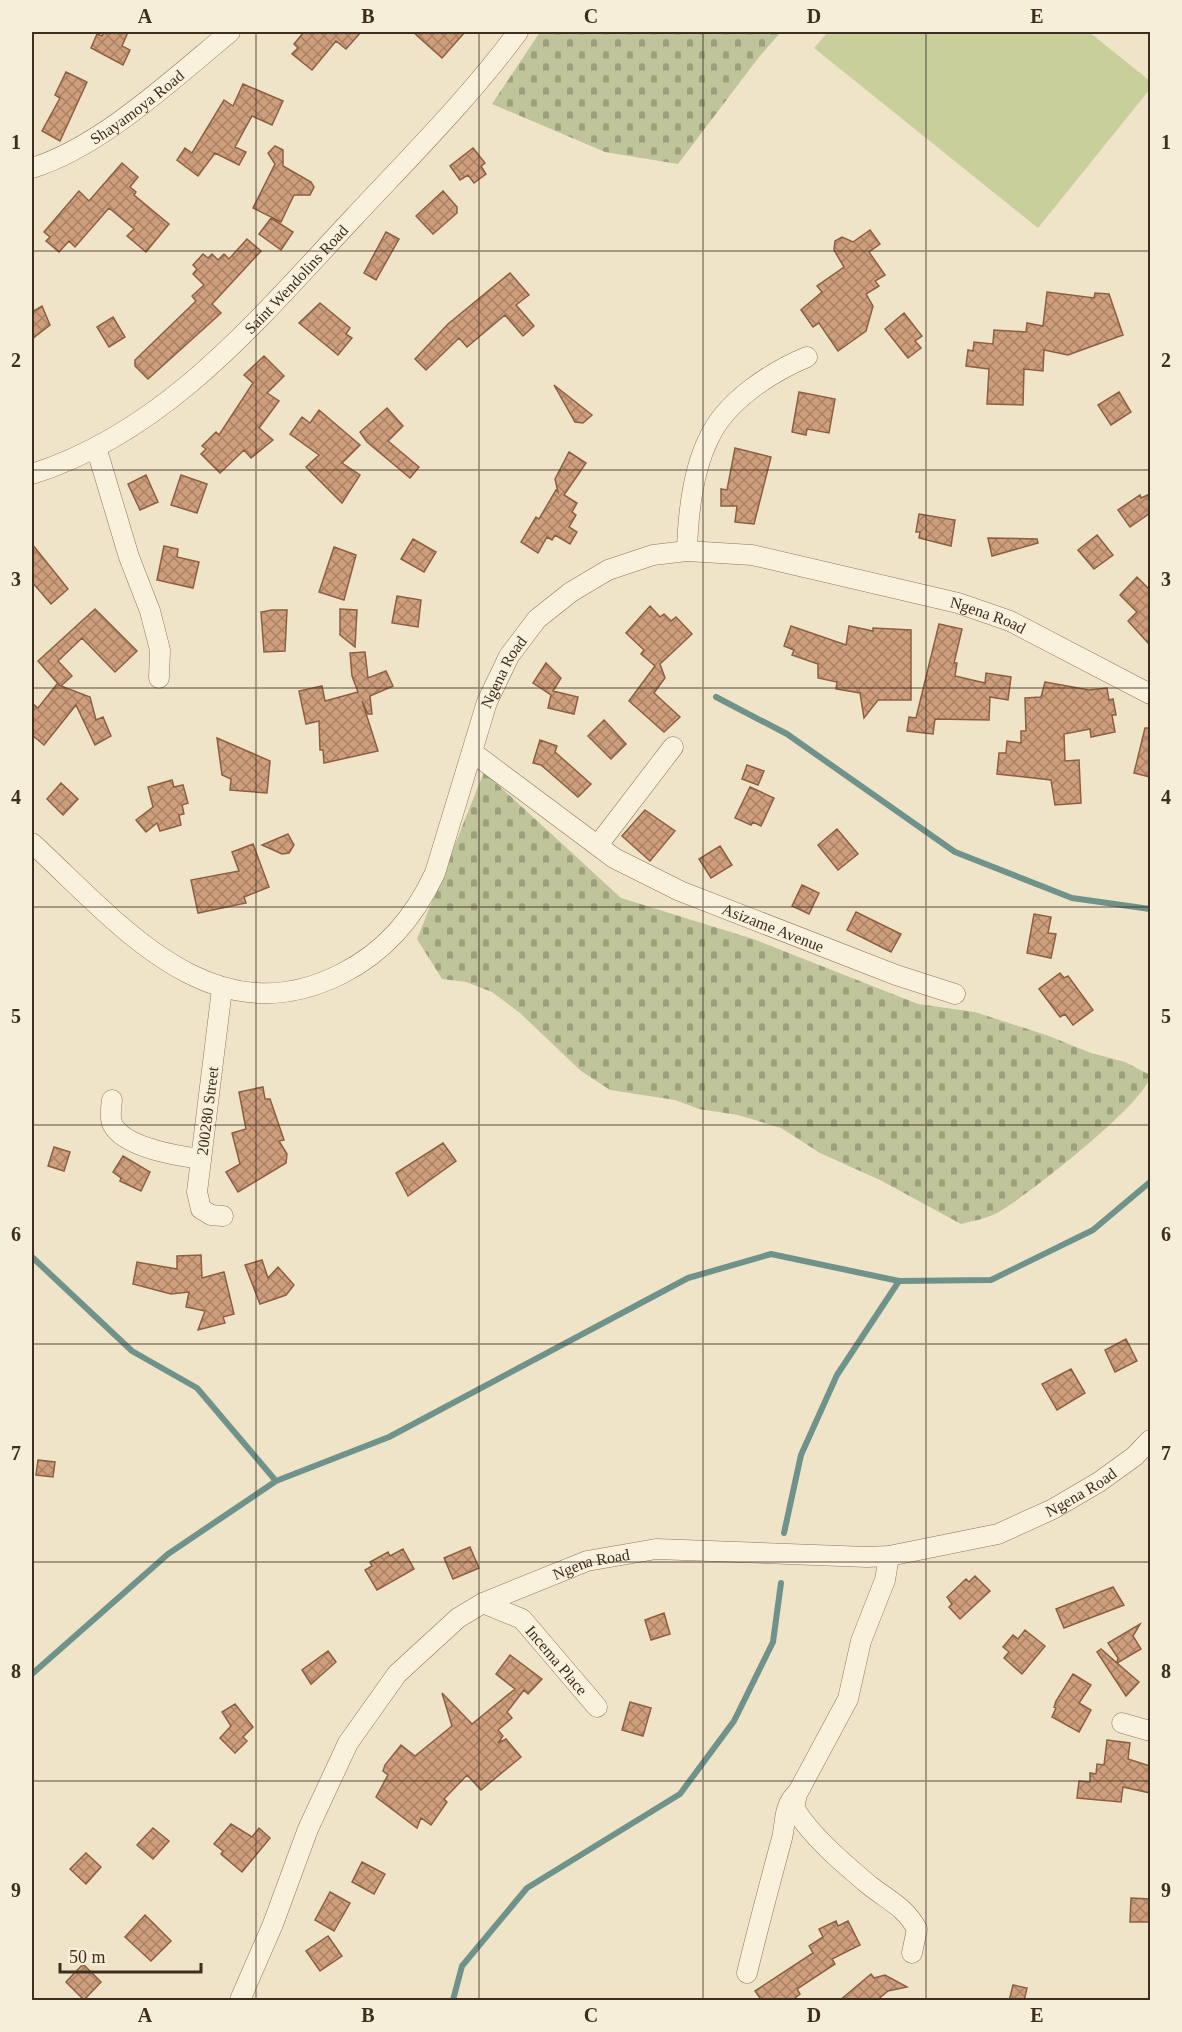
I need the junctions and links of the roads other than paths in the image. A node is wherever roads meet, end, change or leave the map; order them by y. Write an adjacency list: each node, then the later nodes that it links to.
1 (230, 32): 3 (street, Shayamoya Road)
2 (518, 32): 5 (street, Saint Wendolins Road)
3 (32, 168)
4 (807, 357): 7 (street)
5 (96, 447): 6 (street, Saint Wendolins Road); 8 (street)
6 (32, 474)
7 (687, 551): 9 (street, Ngena Road); 11 (street, Ngena Road)
8 (159, 678)
9 (1150, 694)
10 (673, 747): 13 (street)
11 (472, 752): 13 (street, Asizame Avenue); 14 (street, Ngena Road)
12 (32, 843): 14 (street, Ngena Road)
13 (598, 845): 15 (street, Asizame Avenue)
14 (222, 988): 17 (street, 200280 Street)
15 (955, 994)
16 (111, 1100): 17 (street)
17 (201, 1159): 18 (street, 200280 Street)
18 (223, 1216)
19 (1150, 1440): 20 (street, Ngena Road)
20 (889, 1556): 21 (street, Ngena Road); 25 (street)
21 (483, 1603): 22 (street, Incema Place); 28 (street, Ngena Road)
22 (597, 1707)
23 (1122, 1723): 24 (street)
24 (1150, 1731)
25 (798, 1792): 26 (street); 27 (street)
26 (912, 1953)
27 (747, 1973)
28 (240, 2001)

